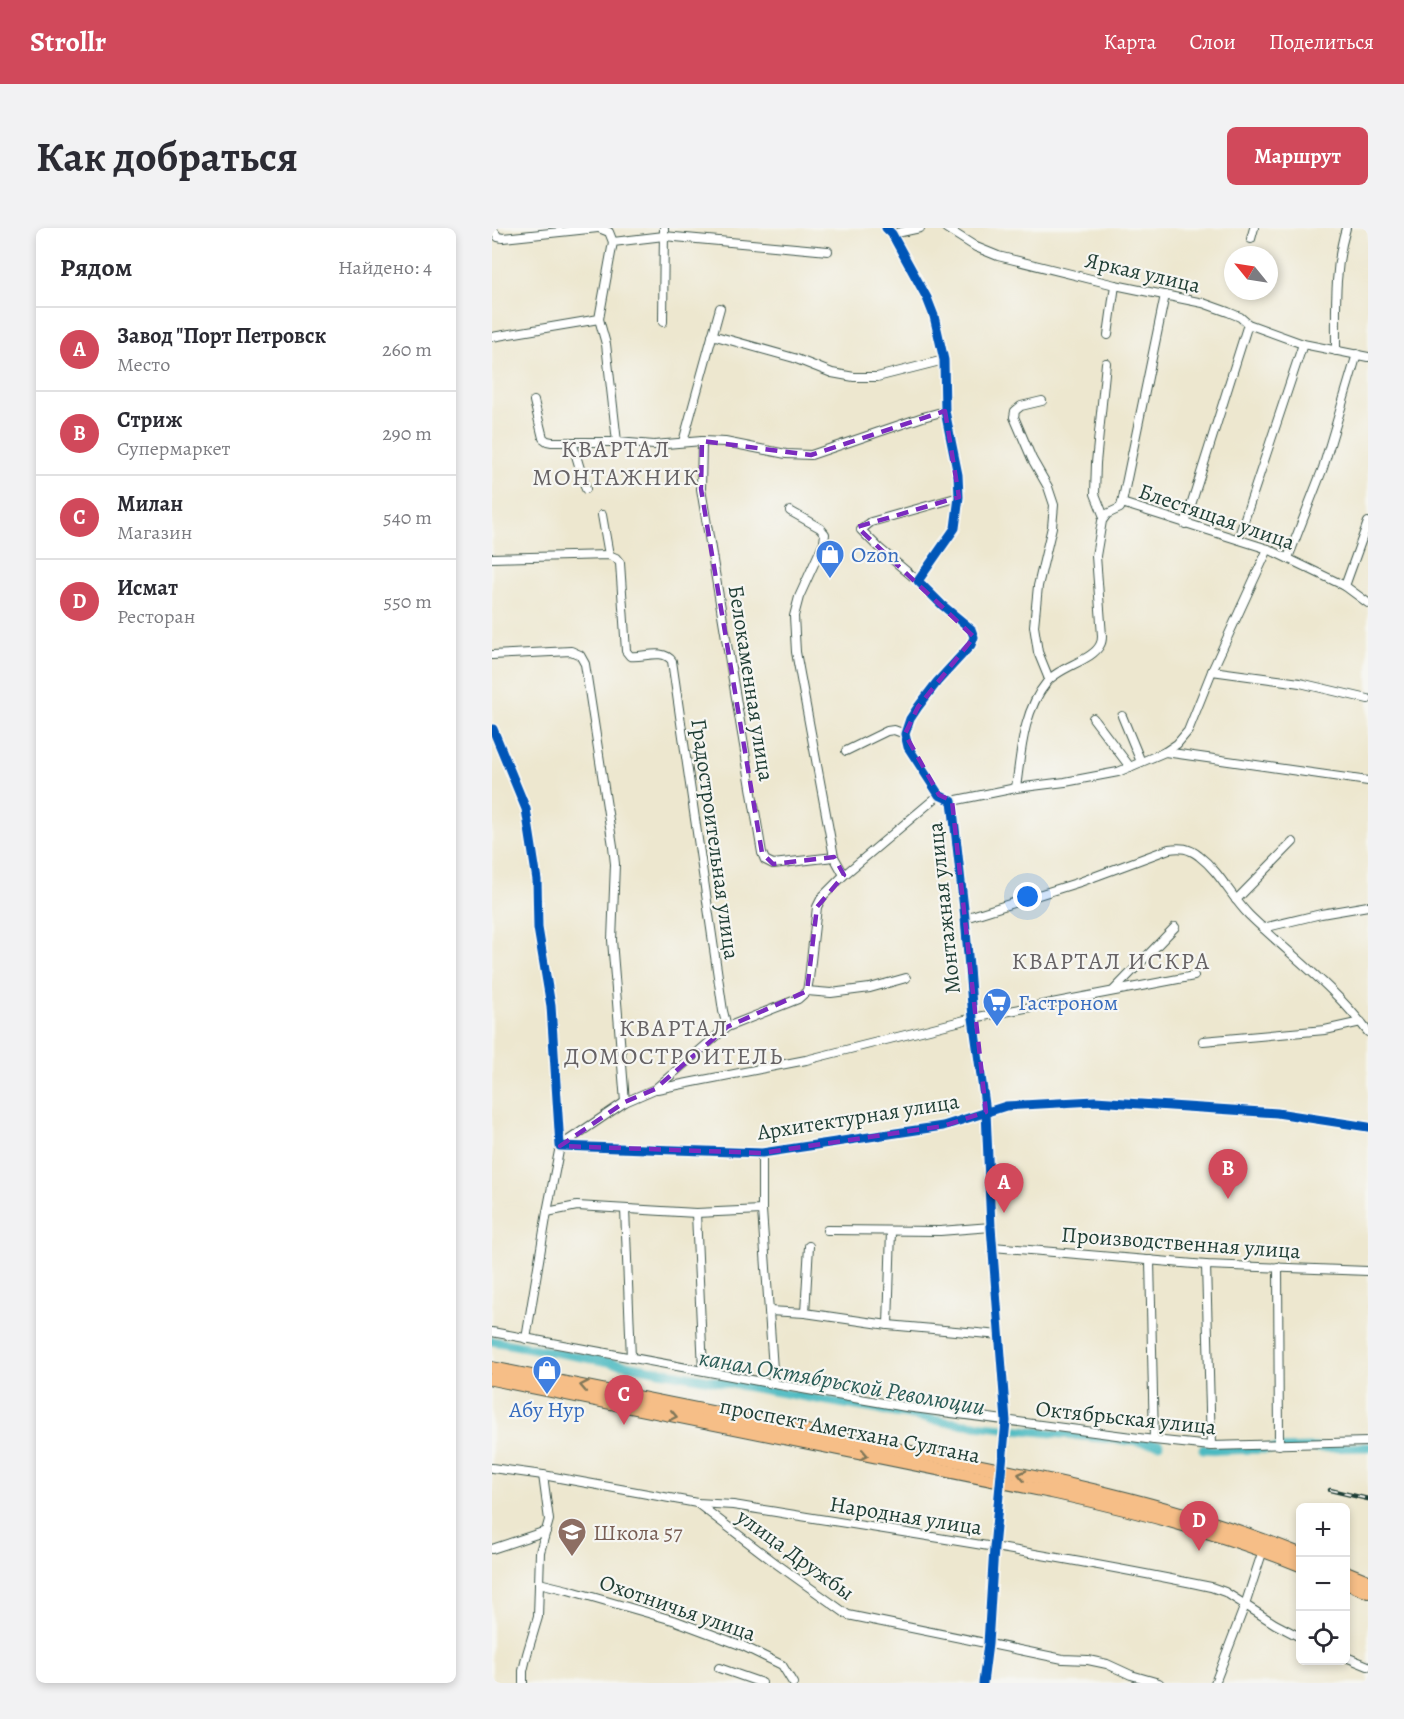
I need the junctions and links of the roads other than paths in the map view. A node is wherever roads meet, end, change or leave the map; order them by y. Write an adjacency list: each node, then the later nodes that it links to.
1 (599, 228): 6 (street); 10 (street)
2 (920, 228): 7 (street)
3 (946, 228): 12 (street, Яркая улица)
4 (1254, 228): 9 (street)
5 (1347, 228): 22 (street)
6 (492, 229)
7 (889, 231): 25 (street)
8 (664, 232): 10 (street); 11 (street); 16 (street)
9 (1251, 239)
10 (613, 242): 15 (street)
11 (828, 251)
12 (1115, 285): 13 (street, Яркая улица); 19 (street)
13 (1165, 295): 17 (street, Яркая улица); 36 (street)
14 (720, 308): 18 (street)
15 (599, 319): 20 (street); 32 (street)
16 (663, 322)
17 (1248, 324): 21 (street, Яркая улица); 41 (street)
18 (712, 335): 25 (street); 33 (street)
19 (1108, 335)
20 (492, 337)
21 (1303, 344): 22 (street, Яркая улица); 42 (street)
22 (1336, 351): 23 (street, Яркая улица)
23 (1358, 354): 24 (street, Яркая улица); 46 (street)
24 (1368, 357)
25 (944, 360): 29 (street)
26 (1106, 363): 39 (street)
27 (534, 401): 31 (street)
28 (1042, 401): 52 (street)
29 (945, 411): 30 (street); 35 (street)
30 (702, 441): 33 (street); 67 (street, Белокаменная улица)
31 (572, 442): 32 (street); 34 (street)
32 (617, 442): 33 (street)
33 (683, 442)
34 (586, 489)
35 (959, 497): 47 (street); 47 (street)
36 (1122, 503): 39 (street, Блестящая улица); 41 (street, Блестящая улица)
37 (790, 511): 67 (street)
38 (602, 515): 44 (street)
39 (1104, 517): 52 (street)
40 (1368, 522): 48 (street)
41 (1185, 524): 42 (street, Блестящая улица)
42 (1238, 539): 43 (street, Блестящая улица)
43 (1268, 549): 46 (street, Блестящая улица); 51 (street)
44 (613, 556): 45 (street); 80 (street, Градостроительная улица)
45 (492, 558)
46 (1288, 558): 48 (street, Блестящая улица)
47 (918, 581): 57 (street)
48 (1345, 586): 49 (street, Блестящая улица)
49 (1368, 603)
50 (492, 655): 84 (street)
51 (1212, 671): 53 (street); 59 (street)
52 (1049, 679): 63 (street)
53 (1368, 699)
54 (1122, 716): 60 (street)
55 (1093, 718): 61 (street)
56 (493, 729): 87 (street)
57 (905, 734): 58 (street); 64 (street, Монтажная улица)
58 (846, 751)
59 (1166, 752): 60 (street); 62 (street)
60 (1141, 762): 61 (street)
61 (1130, 767): 63 (street)
62 (1368, 781)
63 (1016, 788): 65 (street)
64 (939, 795): 65 (street, Монтажная улица); 68 (street)
65 (952, 801): 71 (street, Монтажная улица)
66 (1293, 842): 69 (street)
67 (834, 857): 68 (street)
68 (844, 875): 77 (street)
69 (1236, 900): 71 (street); 73 (street)
70 (1368, 906): 73 (street)
71 (965, 918): 78 (street, Монтажная улица)
72 (1175, 927): 76 (street)
73 (1263, 928): 79 (street)
74 (1194, 976): 76 (street)
75 (906, 978): 77 (street)
76 (1114, 990): 78 (street)
77 (807, 991): 80 (street)
78 (973, 1018): 83 (street); 85 (street, Монтажная улица)
79 (1361, 1022): 81 (street); 82 (street)
80 (727, 1027): 83 (street)
81 (1368, 1032)
82 (1203, 1041)
83 (656, 1089): 84 (street)
84 (625, 1102): 87 (street)
85 (986, 1112): 86 (street, Архитектурная улица); 88 (street, Архитектурная улица); 93 (street, Монтажная улица)
86 (1368, 1127)
87 (560, 1146): 88 (street, Архитектурная улица); 91 (street)
88 (762, 1153): 90 (street)
89 (626, 1209): 91 (street); 92 (street); 108 (street)
90 (762, 1210): 92 (street); 102 (street)
91 (547, 1212): 107 (street)
92 (696, 1213): 110 (street)
93 (991, 1227): 95 (street); 97 (street, Монтажная улица)
94 (827, 1230): 95 (street)
95 (891, 1231): 104 (street)
96 (809, 1246): 103 (street)
97 (993, 1247): 98 (street, Производственная улица); 106 (street, Монтажная улица)
98 (1150, 1260): 99 (street, Производственная улица); 114 (street)
99 (1206, 1265): 100 (street, Производственная улица); 117 (street)
100 (1278, 1267): 101 (street, Производственная улица); 116 (street)
101 (1368, 1271)
102 (769, 1311): 103 (street); 112 (street)
103 (805, 1313): 104 (street)
104 (888, 1325): 106 (street)
105 (492, 1332): 107 (street, Октябрьская улица)
106 (1000, 1335): 113 (street, Монтажная улица)
107 (526, 1339): 108 (street, Октябрьская улица)
108 (631, 1358): 110 (street, Октябрьская улица)
109 (492, 1368): 120 (main road, one-way to 109)
110 (704, 1370): 112 (street, Октябрьская улица)
111 (492, 1379): 120 (main road, проспект Аметхана Султана, one-way to 120)
112 (774, 1384): 113 (street, Октябрьская улица)
113 (1006, 1425): 114 (street, Октябрьская улица); 120 (street, Монтажная улица)
114 (1154, 1440): 117 (street, Октябрьская улица)
115 (1368, 1442): 116 (street, Октябрьская улица)
116 (1279, 1444): 117 (street, Октябрьская улица)
117 (1211, 1446)
118 (492, 1468): 119 (street, Народная улица)
119 (543, 1475): 121 (street, Народная улица); 122 (street)
120 (1001, 1476): 123 (main road); 124 (street, Монтажная улица)
121 (697, 1503): 124 (street, Народная улица); 135 (street, улица Дружбы)
122 (546, 1531): 125 (street); 130 (street)
123 (1265, 1545): 126 (main road); 127 (main road); 133 (street)
124 (994, 1548): 133 (street, Народная улица); 135 (street, Монтажная улица)
125 (492, 1549)
126 (1296, 1553)
127 (1296, 1563)
128 (1350, 1574): 129 (main road)
129 (1368, 1581)
130 (539, 1583): 139 (street); 141 (street, Охотничья улица)
131 (1350, 1585): 132 (main road)
132 (1368, 1592)
133 (1245, 1605): 134 (street, Народная улица); 144 (street)
134 (1296, 1635)
135 (988, 1644): 142 (street, Монтажная улица); 143 (street, улица Дружбы)
136 (1350, 1658): 137 (street)
137 (1368, 1666)
138 (719, 1668): 140 (street, Охотничья улица)
139 (523, 1683)
140 (762, 1683)
141 (793, 1683)
142 (983, 1683)
143 (1159, 1683)
144 (1215, 1683)

